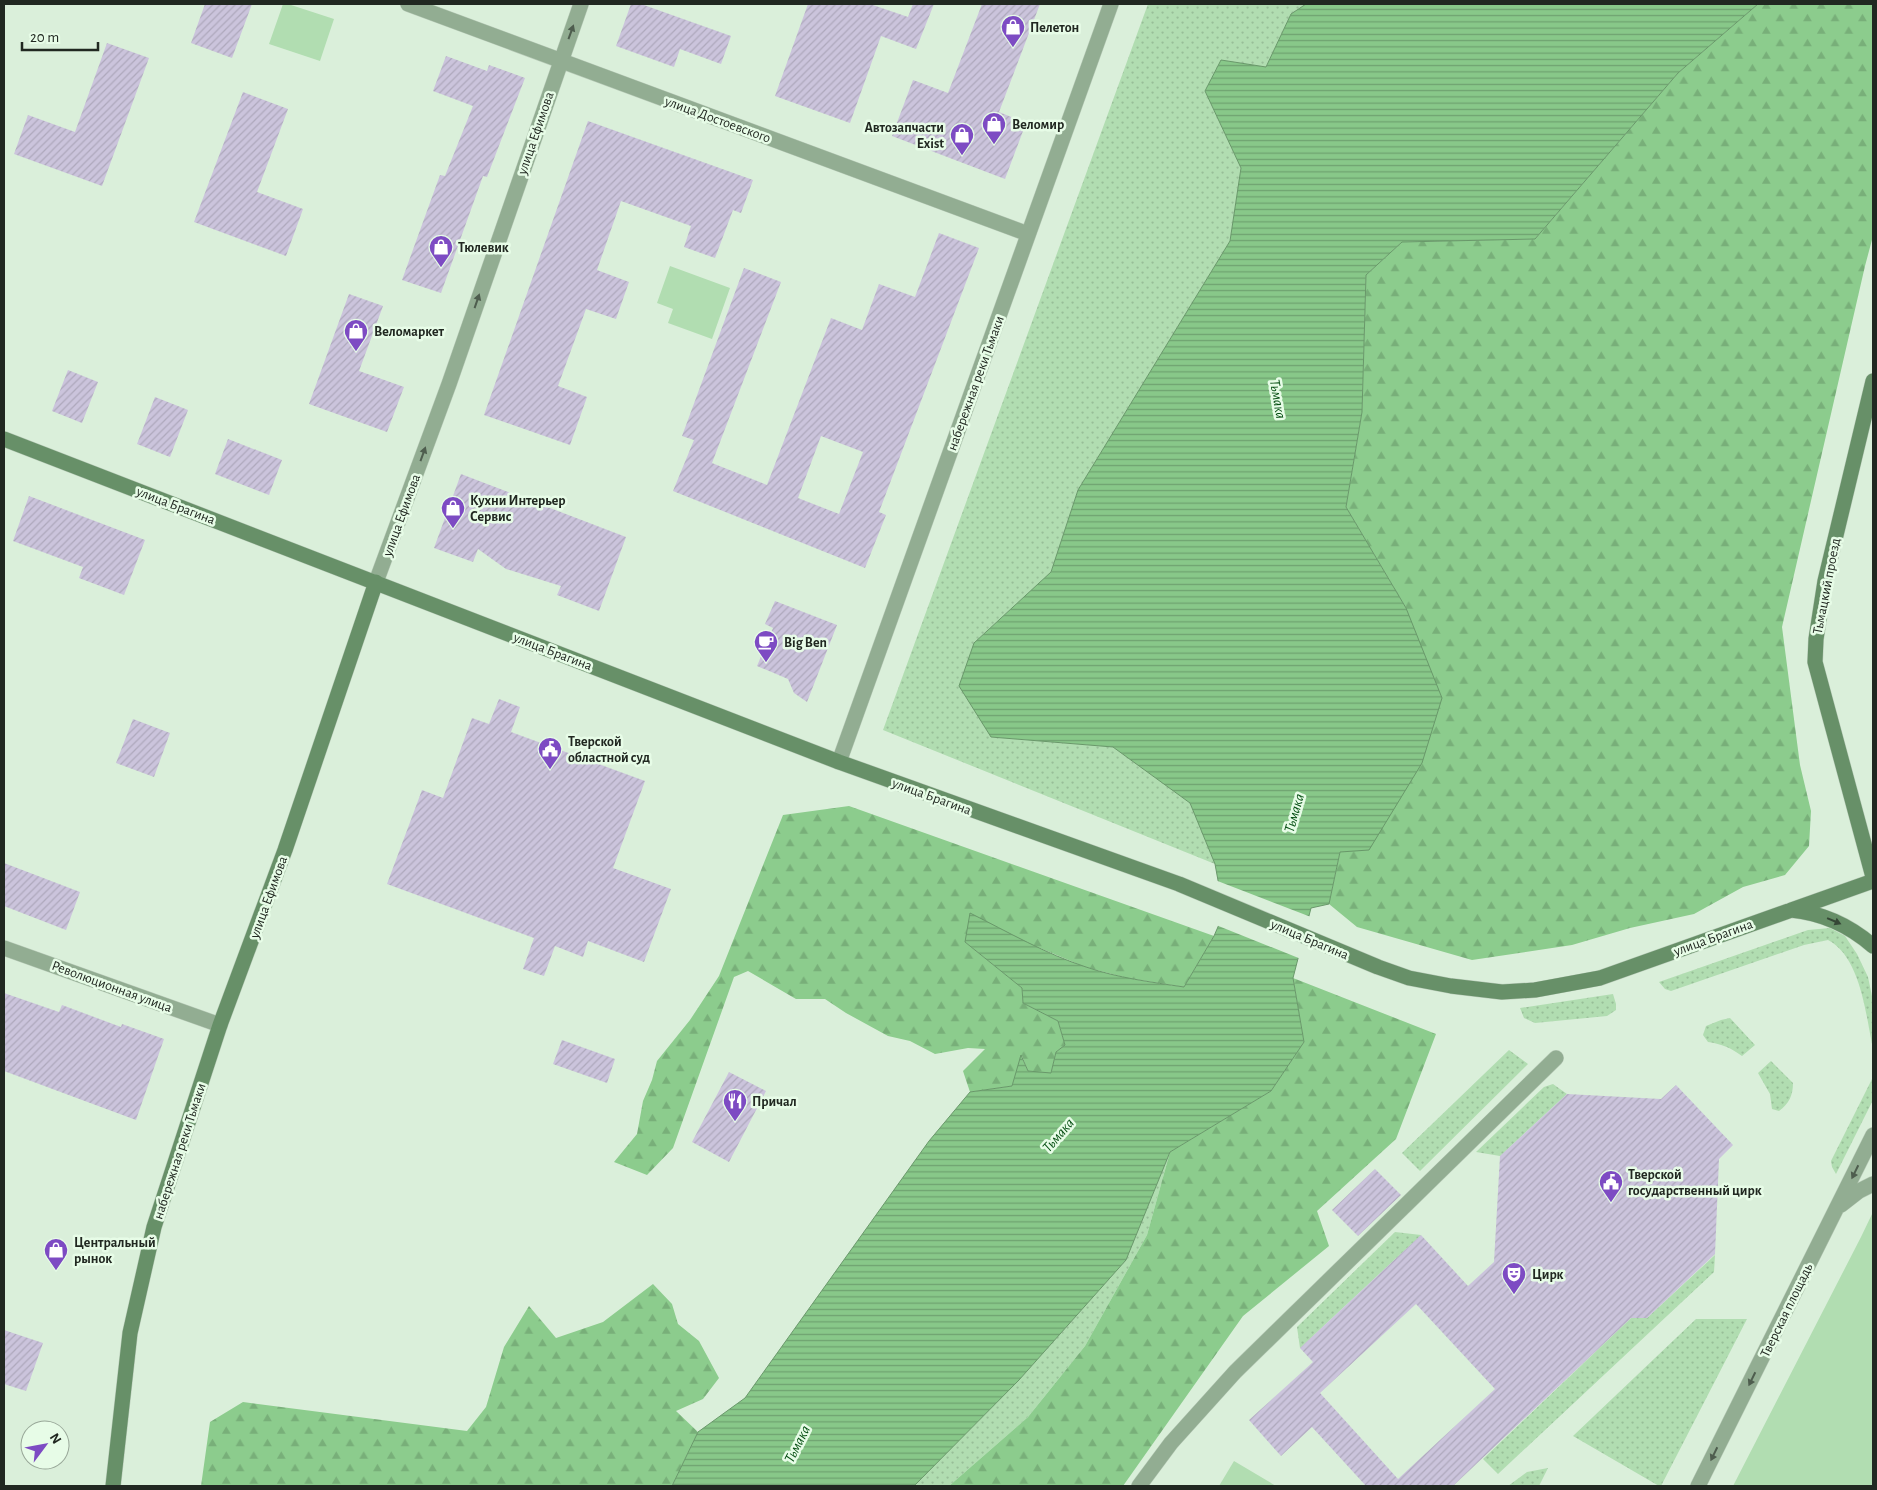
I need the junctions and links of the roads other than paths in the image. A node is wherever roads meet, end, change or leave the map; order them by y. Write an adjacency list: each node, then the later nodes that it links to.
1 (408, 4): 4 (street, улица Достоевского)
2 (581, 4): 4 (street, улица Ефимова, one-way to 2)
3 (1111, 4): 5 (street, набережная реки Тьмаки)
4 (560, 60): 5 (street, улица Достоевского); 8 (street, улица Ефимова, one-way to 4)
5 (1028, 234): 9 (street, набережная реки Тьмаки)
6 (1873, 381): 10 (street, Тьмацкий проезд)
7 (4, 439): 8 (street, улица Брагина)
8 (376, 582): 9 (street, улица Брагина); 15 (street, улица Ефимова)
9 (838, 762): 12 (street, улица Брагина)
10 (1873, 877)
11 (1873, 881): 12 (street, улица Брагина)
12 (1790, 910): 13 (street, one-way to 13)
13 (1873, 946)
14 (4, 948): 15 (street, Революционная улица)
15 (220, 1025): 20 (street, набережная реки Тьмаки)
16 (1556, 1058): 21 (street)
17 (1873, 1135): 19 (street, Тверская площадь, one-way to 19)
18 (1873, 1184): 19 (street)
19 (1836, 1210): 22 (street, Тверская площадь, one-way to 22)
20 (113, 1486)
21 (1139, 1486)
22 (1698, 1486)

